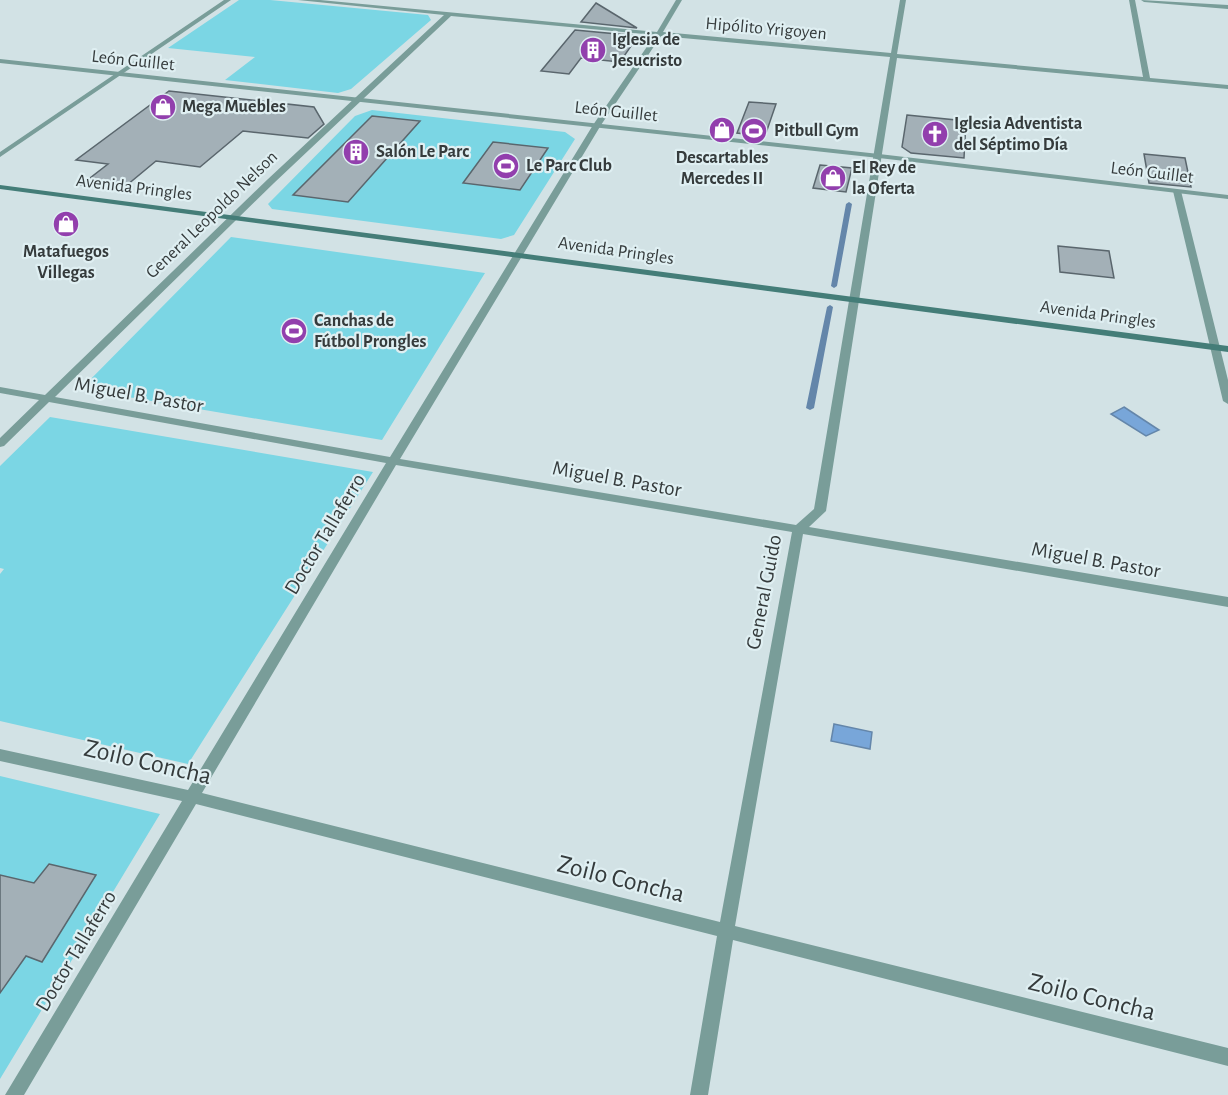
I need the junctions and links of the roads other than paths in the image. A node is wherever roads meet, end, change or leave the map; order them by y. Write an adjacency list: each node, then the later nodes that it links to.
1 (228, 0): 12 (street)
2 (301, 0): 8 (street, Hipólito Yrigoyen)
3 (679, 0): 9 (street, Doctor Tallaferro)
4 (903, 0): 10 (street, General Guido)
5 (1132, 0): 13 (street)
6 (1144, 0): 7 (street)
7 (1228, 7)
8 (449, 14): 9 (street, Hipólito Yrigoyen); 15 (street, General Leopoldo Nelson)
9 (659, 34): 10 (street, Hipólito Yrigoyen); 16 (street, Doctor Tallaferro)
10 (894, 57): 13 (street, Hipólito Yrigoyen); 18 (street, General Guido)
11 (0, 61): 12 (street, León Guillet)
12 (117, 74): 15 (street, León Guillet); 17 (street)
13 (1147, 79): 14 (street, Hipólito Yrigoyen)
14 (1228, 87)
15 (357, 99): 16 (street, León Guillet); 22 (street, General Leopoldo Nelson)
16 (597, 126): 18 (street, León Guillet); 23 (street, Doctor Tallaferro)
17 (0, 155)
18 (879, 156): 20 (street, León Guillet); 24 (street, General Guido)
19 (0, 188): 22 (main road, Avenida Pringles)
20 (1177, 191): 21 (street, León Guillet); 25 (street)
21 (1228, 197)
22 (232, 218): 23 (main road, Avenida Pringles); 28 (street, General Leopoldo Nelson)
23 (519, 255): 24 (main road, Avenida Pringles); 31 (street, Doctor Tallaferro)
24 (856, 300): 25 (main road, Avenida Pringles); 32 (street, General Guido)
25 (1214, 347): 26 (main road, Avenida Pringles); 29 (street)
26 (1228, 349)
27 (0, 390): 28 (street, Miguel B. Pastor)
28 (47, 397): 30 (street, General Leopoldo Nelson); 31 (street, Miguel B. Pastor)
29 (1228, 401)
30 (0, 444)
31 (393, 461): 32 (street, Miguel B. Pastor); 35 (street, Doctor Tallaferro)
32 (798, 530): 33 (street, Miguel B. Pastor); 36 (street, General Guido)
33 (1228, 602)
34 (0, 755): 35 (street, Zoilo Concha)
35 (192, 797): 36 (street, Zoilo Concha); 38 (street, Doctor Tallaferro)
36 (727, 932): 37 (street, Zoilo Concha); 39 (street, General Guido)
37 (1228, 1057)
38 (14, 1095)
39 (699, 1095)

